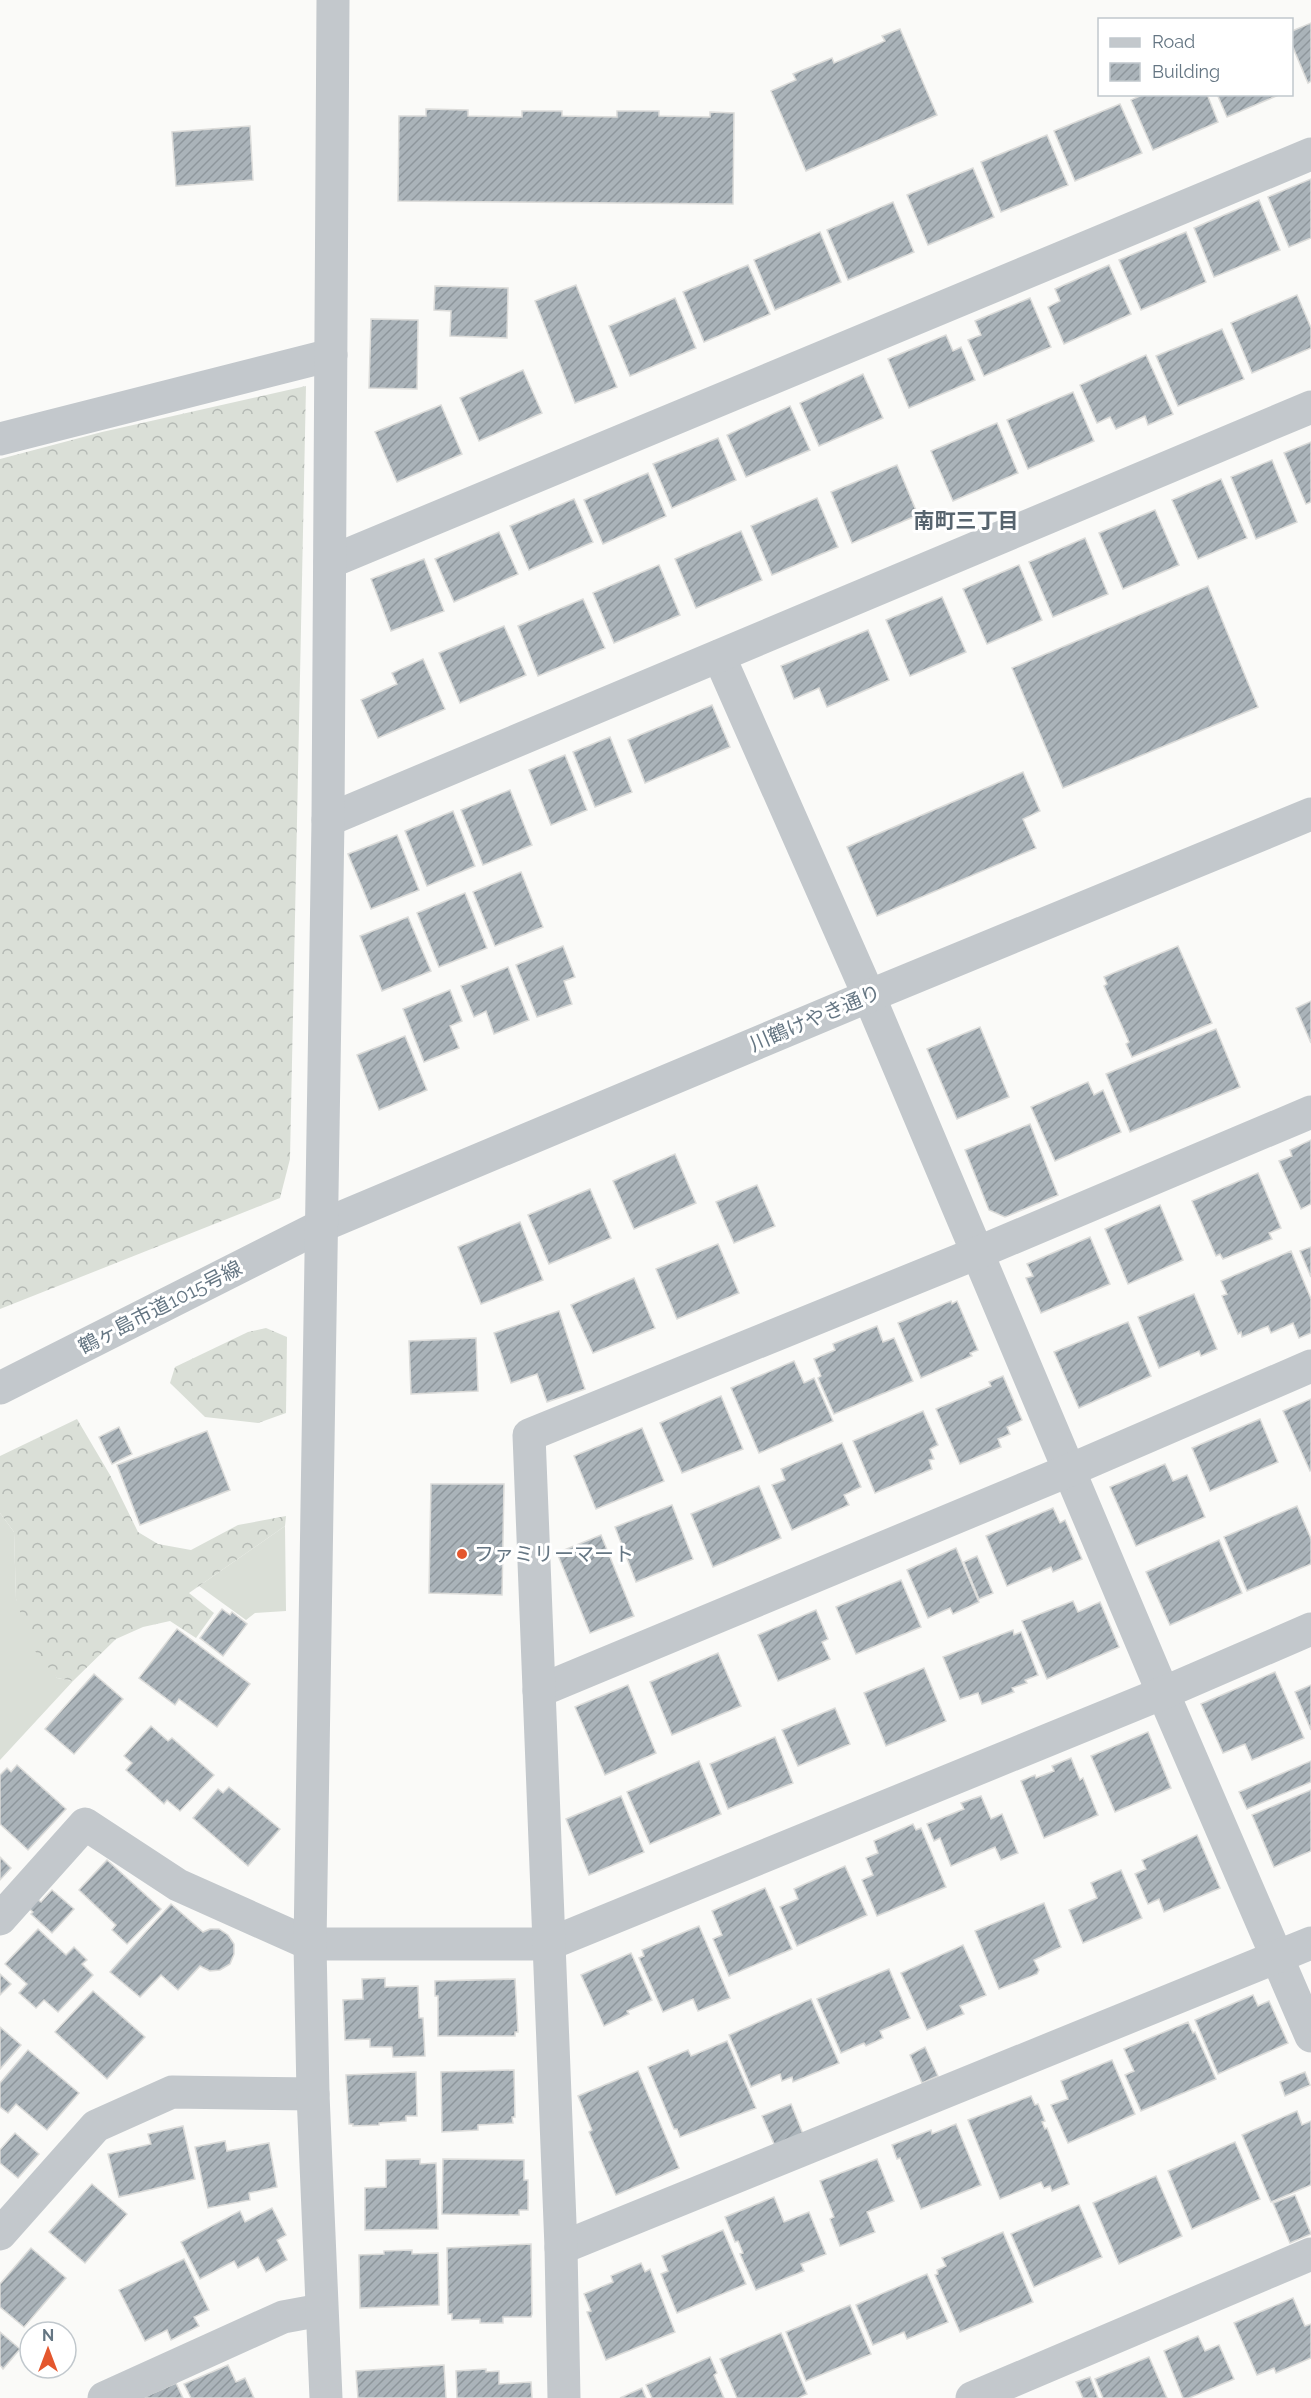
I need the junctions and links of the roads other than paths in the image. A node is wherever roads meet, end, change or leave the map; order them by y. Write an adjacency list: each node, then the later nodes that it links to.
1 (333, 0): 3 (street)
2 (1311, 154): 6 (street)
3 (330, 355): 5 (street); 6 (street)
4 (1311, 407): 7 (street)
5 (0, 439)
6 (330, 562): 9 (street)
7 (720, 656): 9 (street); 10 (street)
8 (1311, 814): 10 (street, 川鶴けやき通り)
9 (328, 820): 12 (street)
10 (869, 996): 12 (street, 川鶴けやき通り); 13 (street)
11 (1311, 1113): 13 (street)
12 (321, 1226): 15 (street, 鶴ヶ島市道1015号線); 22 (street)
13 (977, 1253): 16 (street); 18 (street)
14 (1311, 1366): 16 (street)
15 (0, 1388)
16 (1070, 1470): 18 (street); 19 (street)
17 (1311, 1629): 19 (street)
18 (539, 1691): 23 (street)
19 (1163, 1693): 23 (street); 24 (street)
20 (0, 1919): 22 (street)
21 (1311, 1943): 24 (street)
22 (310, 1944): 23 (street); 26 (street)
23 (549, 1944): 28 (street)
24 (1277, 1957): 25 (street); 28 (street)
25 (1311, 2036)
26 (313, 2094): 27 (street); 30 (street)
27 (0, 2234)
28 (561, 2248): 33 (street)
29 (1311, 2254): 34 (street)
30 (321, 2310): 31 (street); 32 (street)
31 (105, 2398)
32 (326, 2398)
33 (564, 2398)
34 (972, 2398)

